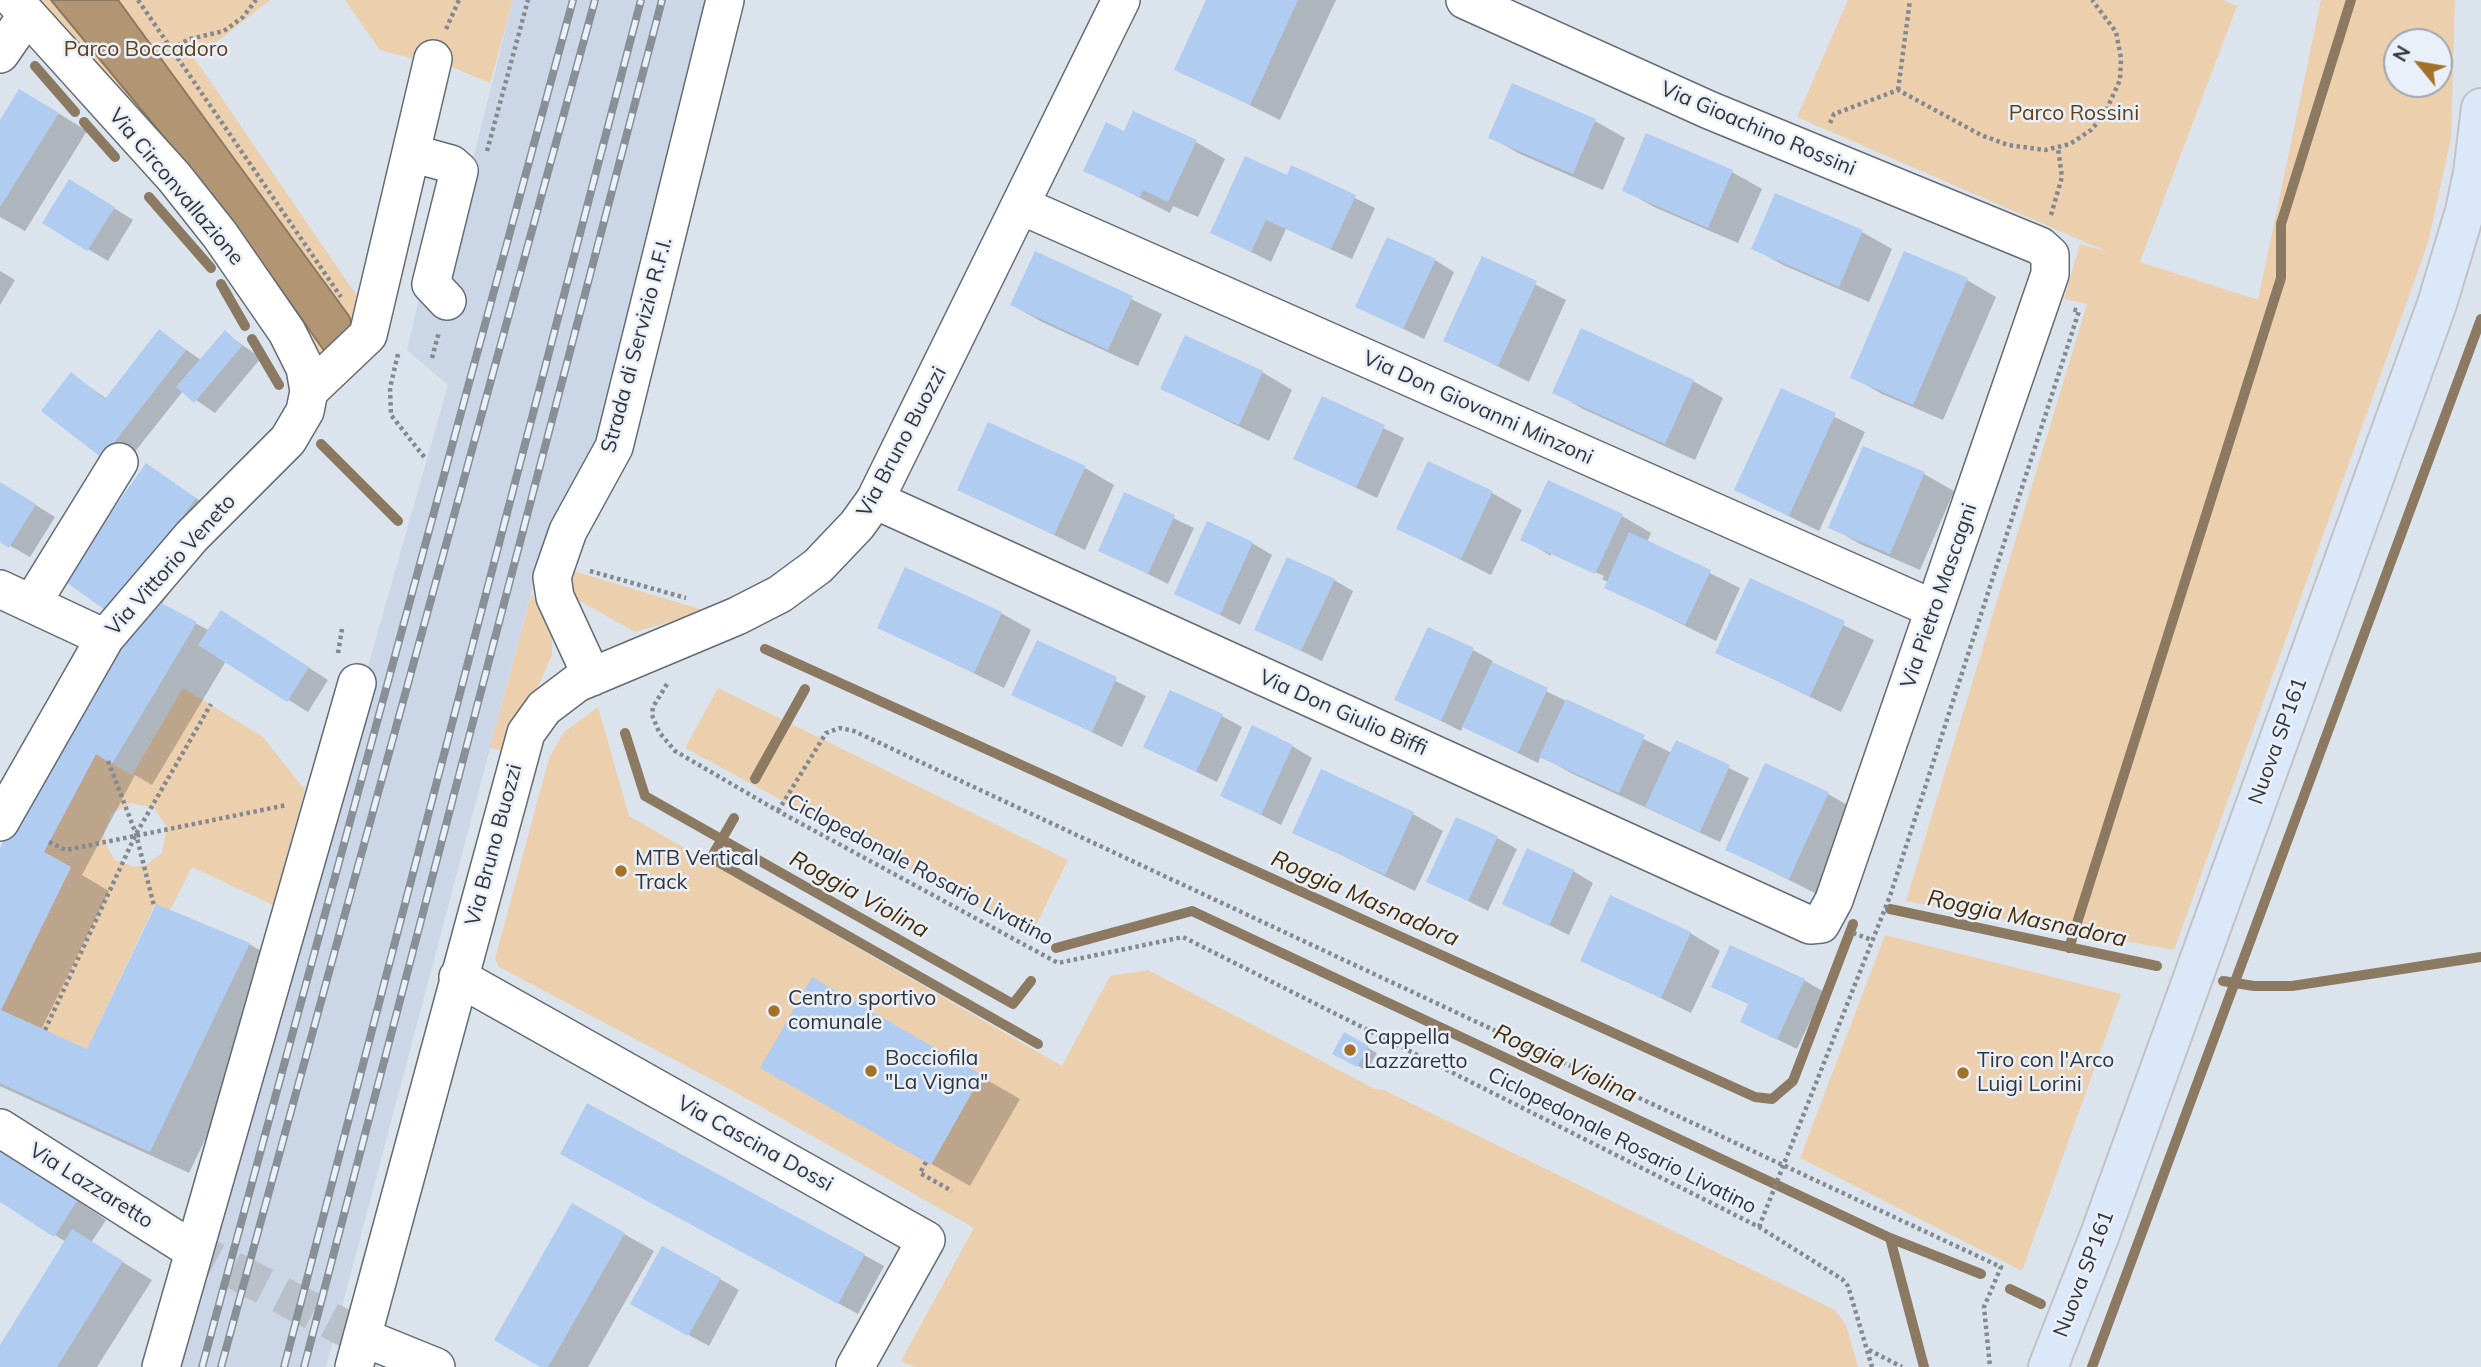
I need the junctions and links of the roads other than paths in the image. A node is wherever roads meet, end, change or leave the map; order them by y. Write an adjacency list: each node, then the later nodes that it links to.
1 (725, 0): 19 (street, Strada di Servizio R.F.I.)
2 (1121, 0): 9 (street, Via Bruno Buozzi)
3 (1465, 0): 10 (street, Via Gioachino Rossini)
4 (20, 7): 5 (street); 12 (street, Via Circonvallazione)
5 (0, 54)
6 (433, 59): 8 (street)
7 (2481, 108): 29 (main road, Nuova SP161)
8 (411, 153): 11 (street); 12 (street)
9 (1022, 206): 14 (street, Via Bruno Buozzi); 16 (street, Via Don Giovanni Minzoni)
10 (2049, 251): 16 (street, Via Pietro Mascagni)
11 (447, 301)
12 (309, 391): 17 (street, Via Vittorio Veneto)
13 (119, 462): 15 (street)
14 (875, 500): 19 (street, Via Bruno Buozzi); 21 (street, Via Don Giulio Biffi)
15 (16, 596): 17 (street)
16 (1934, 610): 21 (street, Via Pietro Mascagni)
17 (105, 638): 20 (street, Via Vittorio Veneto)
18 (347, 674): 27 (street)
19 (592, 677): 22 (street, Via Bruno Buozzi)
20 (0, 822)
21 (1822, 912)
22 (458, 977): 25 (street, Via Bruno Buozzi); 28 (street, Via Cascina Dossi)
23 (0, 1128): 24 (street, Via Lazzaretto)
24 (183, 1244)
25 (358, 1352): 26 (street)
26 (431, 1365)
27 (161, 1367)
28 (855, 1367)
29 (2049, 1367)

